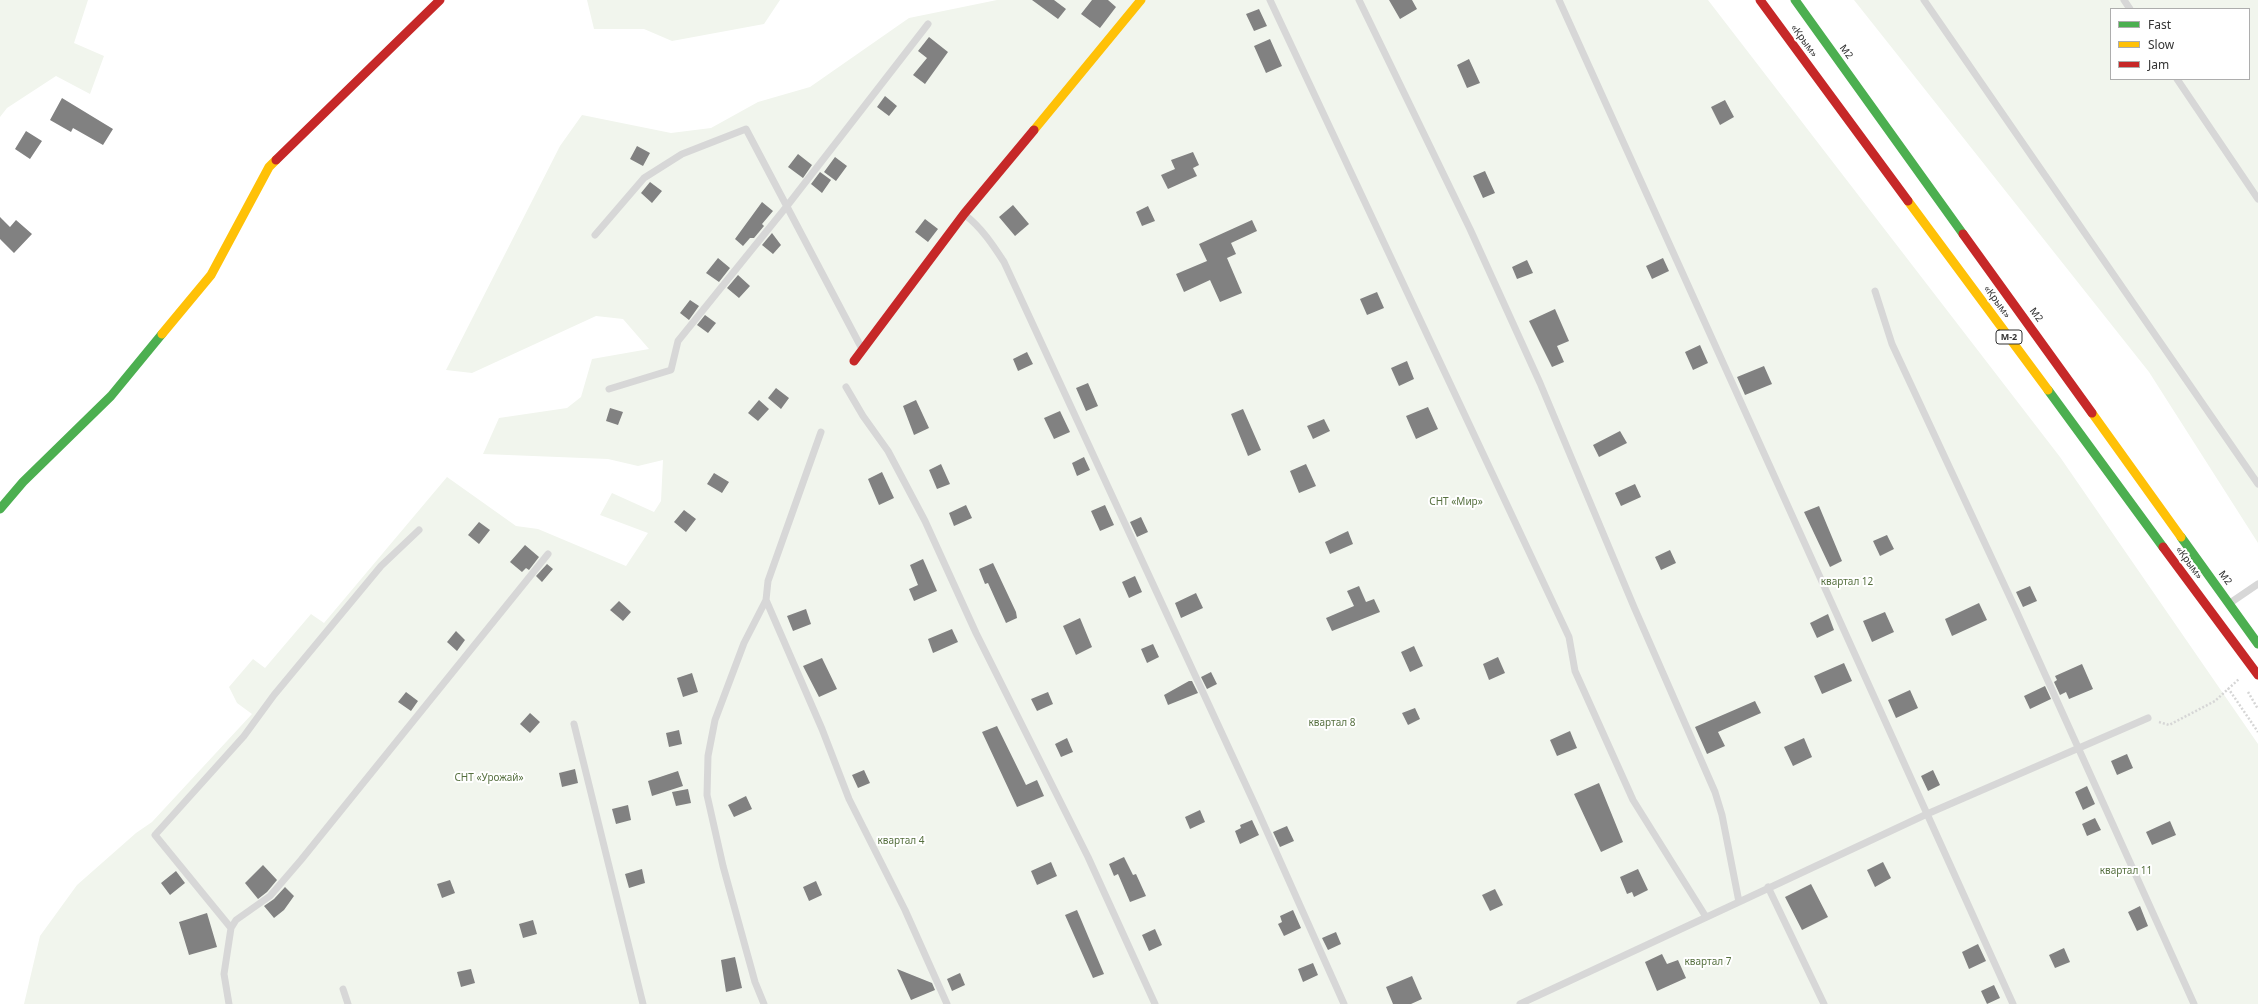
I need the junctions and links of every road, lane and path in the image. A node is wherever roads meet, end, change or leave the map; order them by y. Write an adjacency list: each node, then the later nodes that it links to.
1 (440, 0): 22 (main road)
2 (1270, 0): 39 (lane)
3 (1359, 0): 38 (lane)
4 (1559, 0): 36 (lane)
5 (1760, 0): 29 (main road, «Крым» / М-2)
6 (1795, 0): 27 (main road, М2)
7 (1924, 0): 21 (lane)
8 (1139, 1): 13 (main road)
9 (928, 24): 12 (lane)
10 (2178, 80): 11 (lane)
11 (2258, 199)
12 (787, 206): 14 (lane); 16 (lane); 19 (lane)
13 (964, 214): 16 (main road); 48 (lane)
14 (594, 235)
15 (1875, 291): 35 (lane)
16 (862, 350): 17 (main road)
17 (854, 361)
18 (846, 387): 47 (lane)
19 (609, 389)
20 (820, 432): 26 (lane)
21 (2258, 484)
22 (0, 509)
23 (419, 530): 40 (lane)
24 (548, 554): 40 (lane)
25 (2258, 584): 27 (lane)
26 (766, 600): 45 (lane); 46 (lane)
27 (2230, 604): 28 (main road, М2)
28 (2258, 644)
29 (2258, 675)
30 (2240, 678): 31 (path)
31 (2228, 688): 32 (path); 34 (path)
32 (2148, 718): 35 (lane)
33 (574, 724): 44 (lane)
34 (2258, 732)
35 (2078, 749): 36 (lane); 52 (lane)
36 (1927, 814): 37 (lane); 51 (lane)
37 (1768, 887): 38 (lane); 50 (lane)
38 (1739, 902): 39 (lane)
39 (1706, 918): 49 (lane)
40 (231, 928): 42 (lane)
41 (343, 989): 43 (lane)
42 (229, 1004)
43 (348, 1004)
44 (643, 1004)
45 (764, 1004)
46 (948, 1004)
47 (1155, 1004)
48 (1344, 1004)
49 (1522, 1004)
50 (1824, 1004)
51 (2013, 1004)
52 (2194, 1004)

